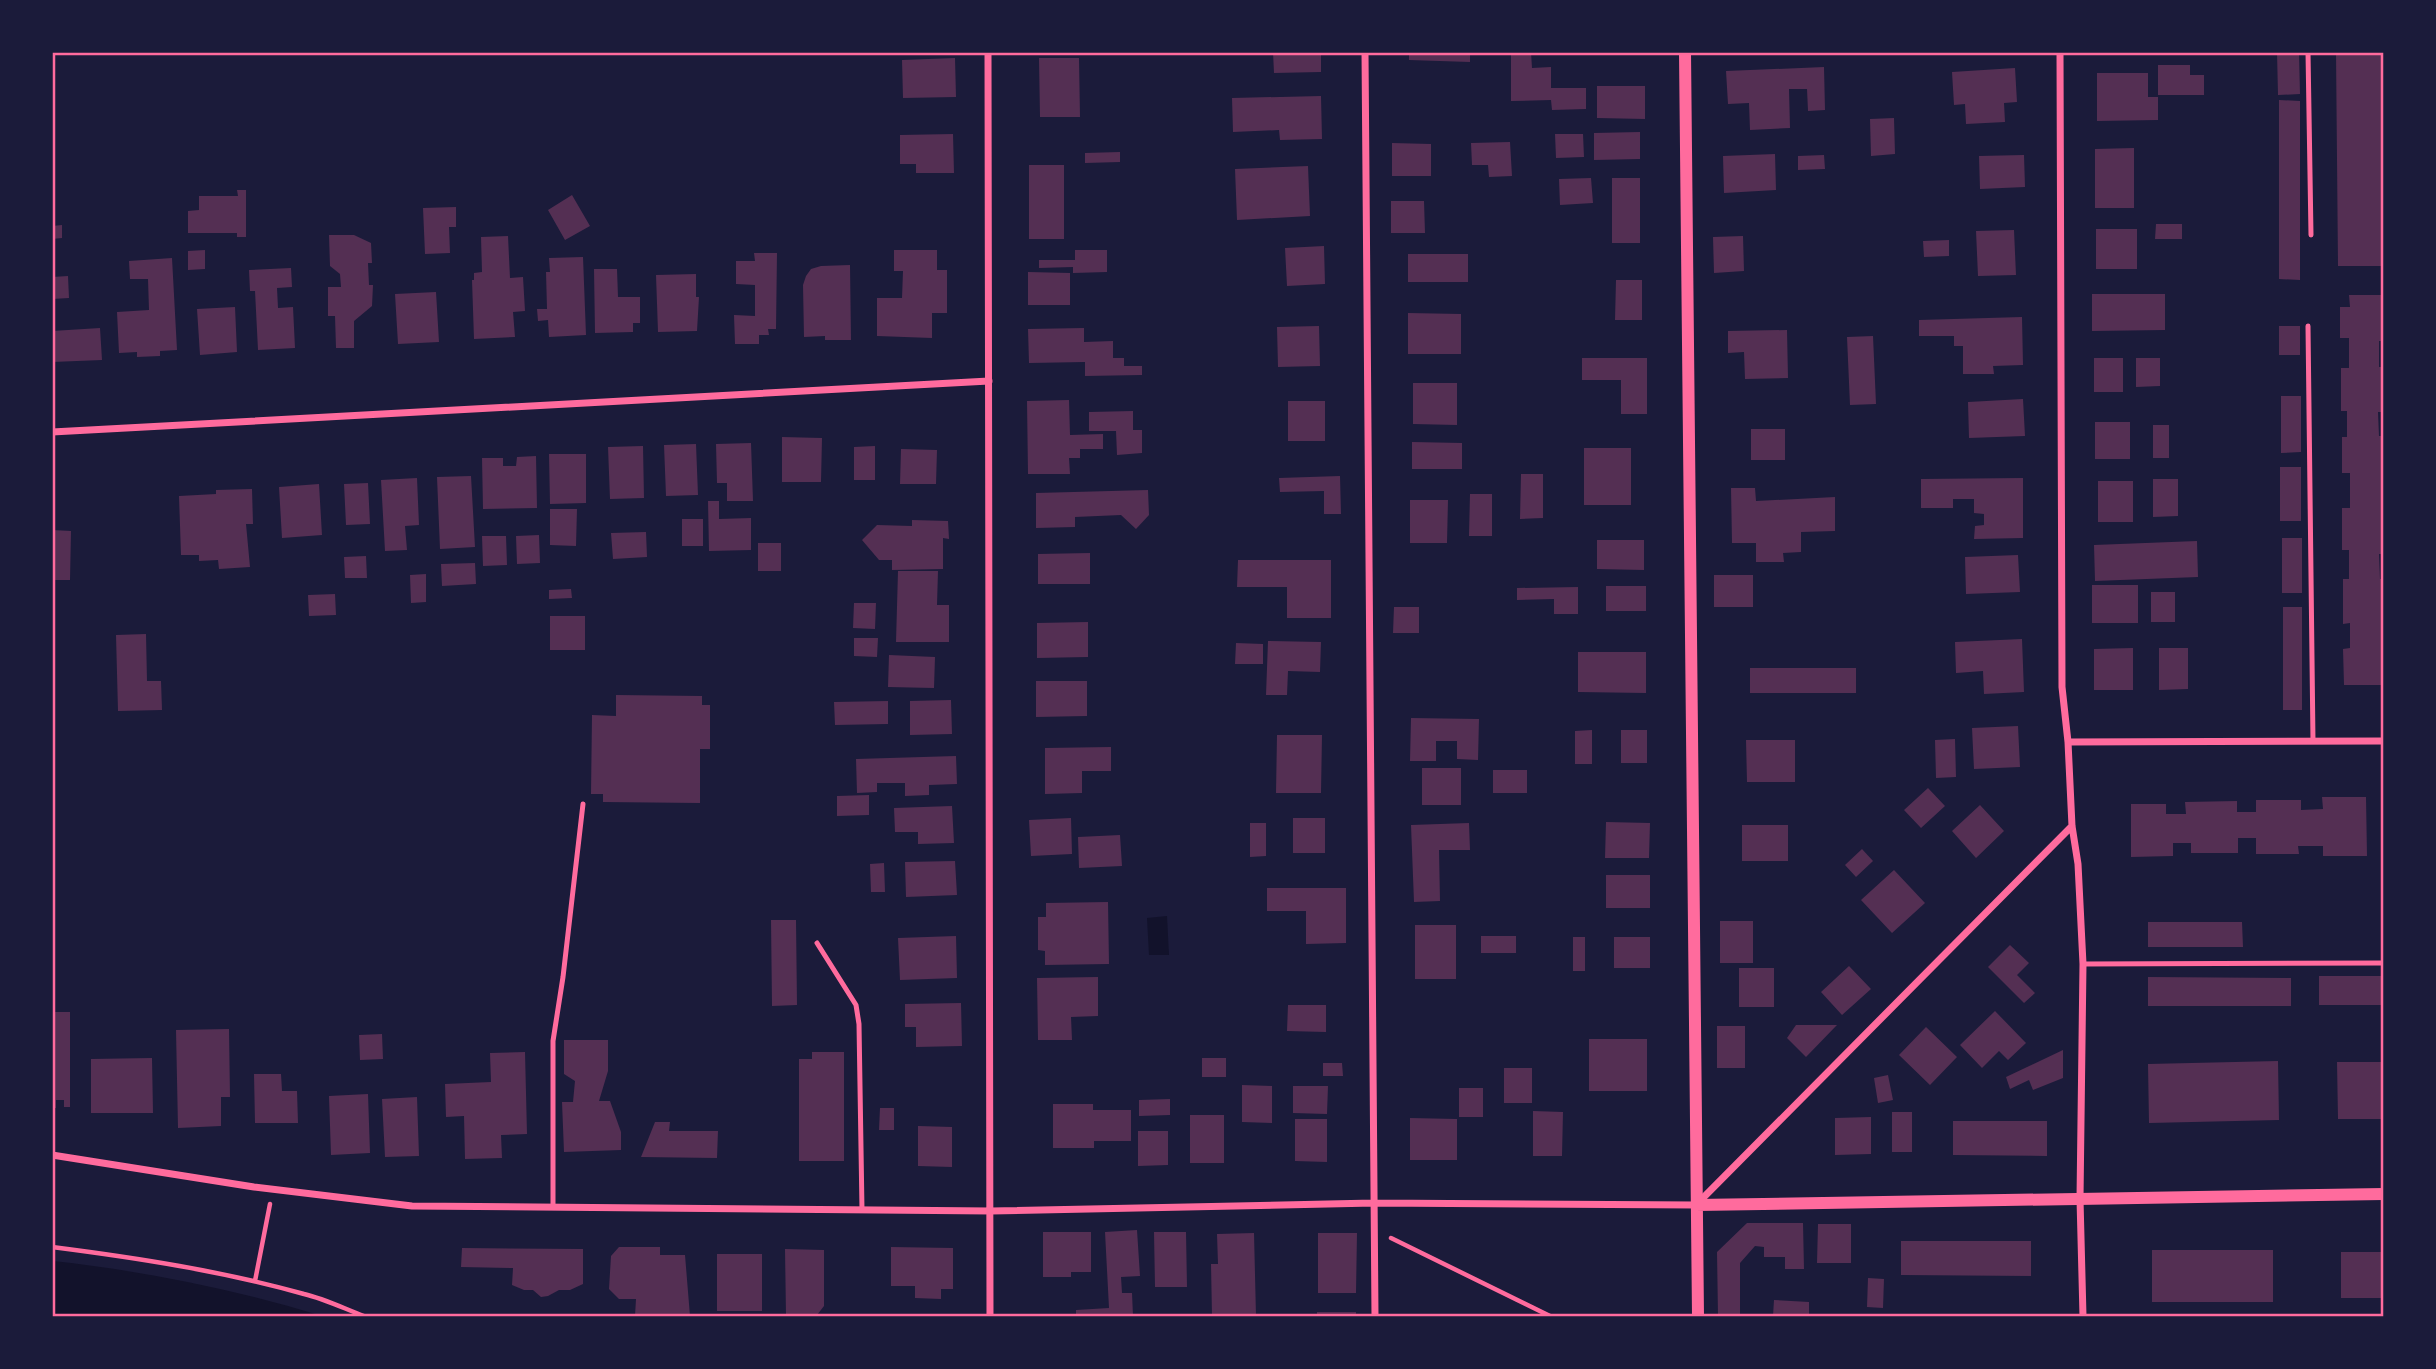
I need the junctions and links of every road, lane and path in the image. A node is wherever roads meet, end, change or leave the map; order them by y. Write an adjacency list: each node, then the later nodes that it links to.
1 (988, 52): 8 (street)
2 (1365, 52): 22 (street)
3 (1685, 52): 23 (street)
4 (2060, 52): 12 (street)
5 (2308, 52): 6 (lane)
6 (2311, 234)
7 (2308, 326): 10 (lane)
8 (989, 381): 9 (street); 26 (street)
9 (52, 432)
10 (2313, 741): 11 (street); 12 (street)
11 (2384, 741)
12 (2068, 742): 14 (street)
13 (583, 804): 24 (lane)
14 (2071, 826): 17 (street); 23 (street)
15 (817, 943): 25 (lane)
16 (2384, 963): 17 (lane)
17 (2083, 964): 21 (street)
18 (52, 1155): 19 (street)
19 (273, 1189): 24 (street); 29 (path)
20 (2384, 1194): 21 (street)
21 (2080, 1199): 23 (street); 35 (street)
22 (1374, 1203): 23 (street); 26 (street); 27 (street)
23 (1696, 1205): 34 (street)
24 (553, 1207): 25 (street)
25 (862, 1210): 26 (street)
26 (991, 1211): 31 (street)
27 (1374, 1230): 32 (street); 33 (path)
28 (52, 1247): 29 (path)
29 (255, 1281): 30 (path)
30 (365, 1317)
31 (990, 1317)
32 (1375, 1317)
33 (1550, 1317)
34 (1698, 1317)
35 (2083, 1317)

